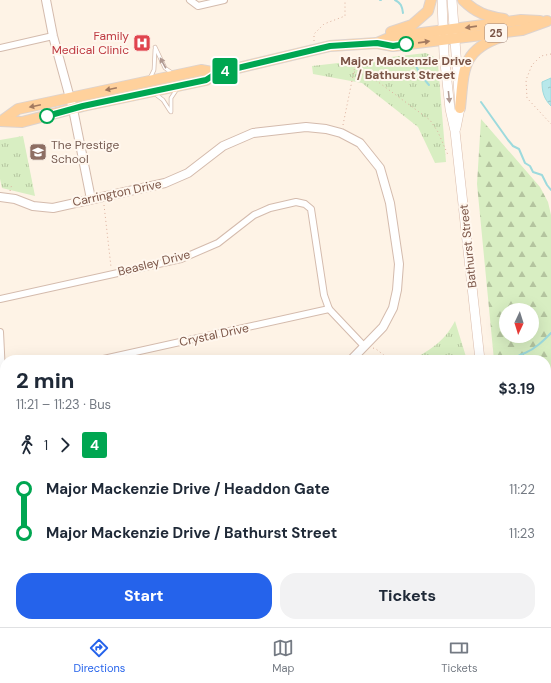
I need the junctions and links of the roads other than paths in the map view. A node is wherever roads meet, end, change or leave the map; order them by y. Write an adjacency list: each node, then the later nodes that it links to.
1 (46, 0): 12 (street)
2 (190, 0): 3 (street)
3 (224, 0)
4 (431, 0): 13 (main road)
5 (442, 0): 11 (main road, Bathurst Street)
6 (452, 0): 11 (main road, Bathurst Street)
7 (463, 0): 9 (main road)
8 (549, 20): 9 (main road, 25); 10 (main road, 25)
9 (516, 21): 11 (main road, 25, one-way to 11)
10 (522, 30): 11 (main road, 25); 21 (main road)
11 (449, 34): 13 (main road, 25); 21 (main road, Bathurst Street); 24 (main road, Bathurst Street, one-way to 24)
12 (53, 36): 14 (street); 20 (street)
13 (347, 45): 15 (main road, 25)
14 (0, 48)
15 (217, 73): 16 (main road, 25); 18 (main road, 25)
16 (175, 75): 17 (main road, 25); 17 (lane, one-way to 17)
17 (149, 81): 20 (main road, 25, one-way to 20)
18 (179, 86): 19 (main road, 25); 19 (lane)
19 (153, 92): 22 (main road, 25)
20 (71, 98): 22 (street); 23 (main road, 25, one-way to 23)
21 (460, 108): 24 (main road, Bathurst Street)
22 (73, 109): 23 (main road, 25); 26 (street)
23 (2, 120)
24 (455, 131): 34 (main road, Bathurst Street)
25 (0, 197): 26 (street, Carrington Drive)
26 (91, 198): 30 (street, Carrington Drive)
27 (0, 299): 28 (street, Beasley Drive)
28 (329, 309): 30 (street, Beasley Drive); 32 (street, Crystal Drive)
29 (0, 332): 31 (street)
30 (364, 346): 33 (street, Carrington Drive)
31 (1, 355)
32 (122, 355)
33 (356, 355)
34 (479, 355)

